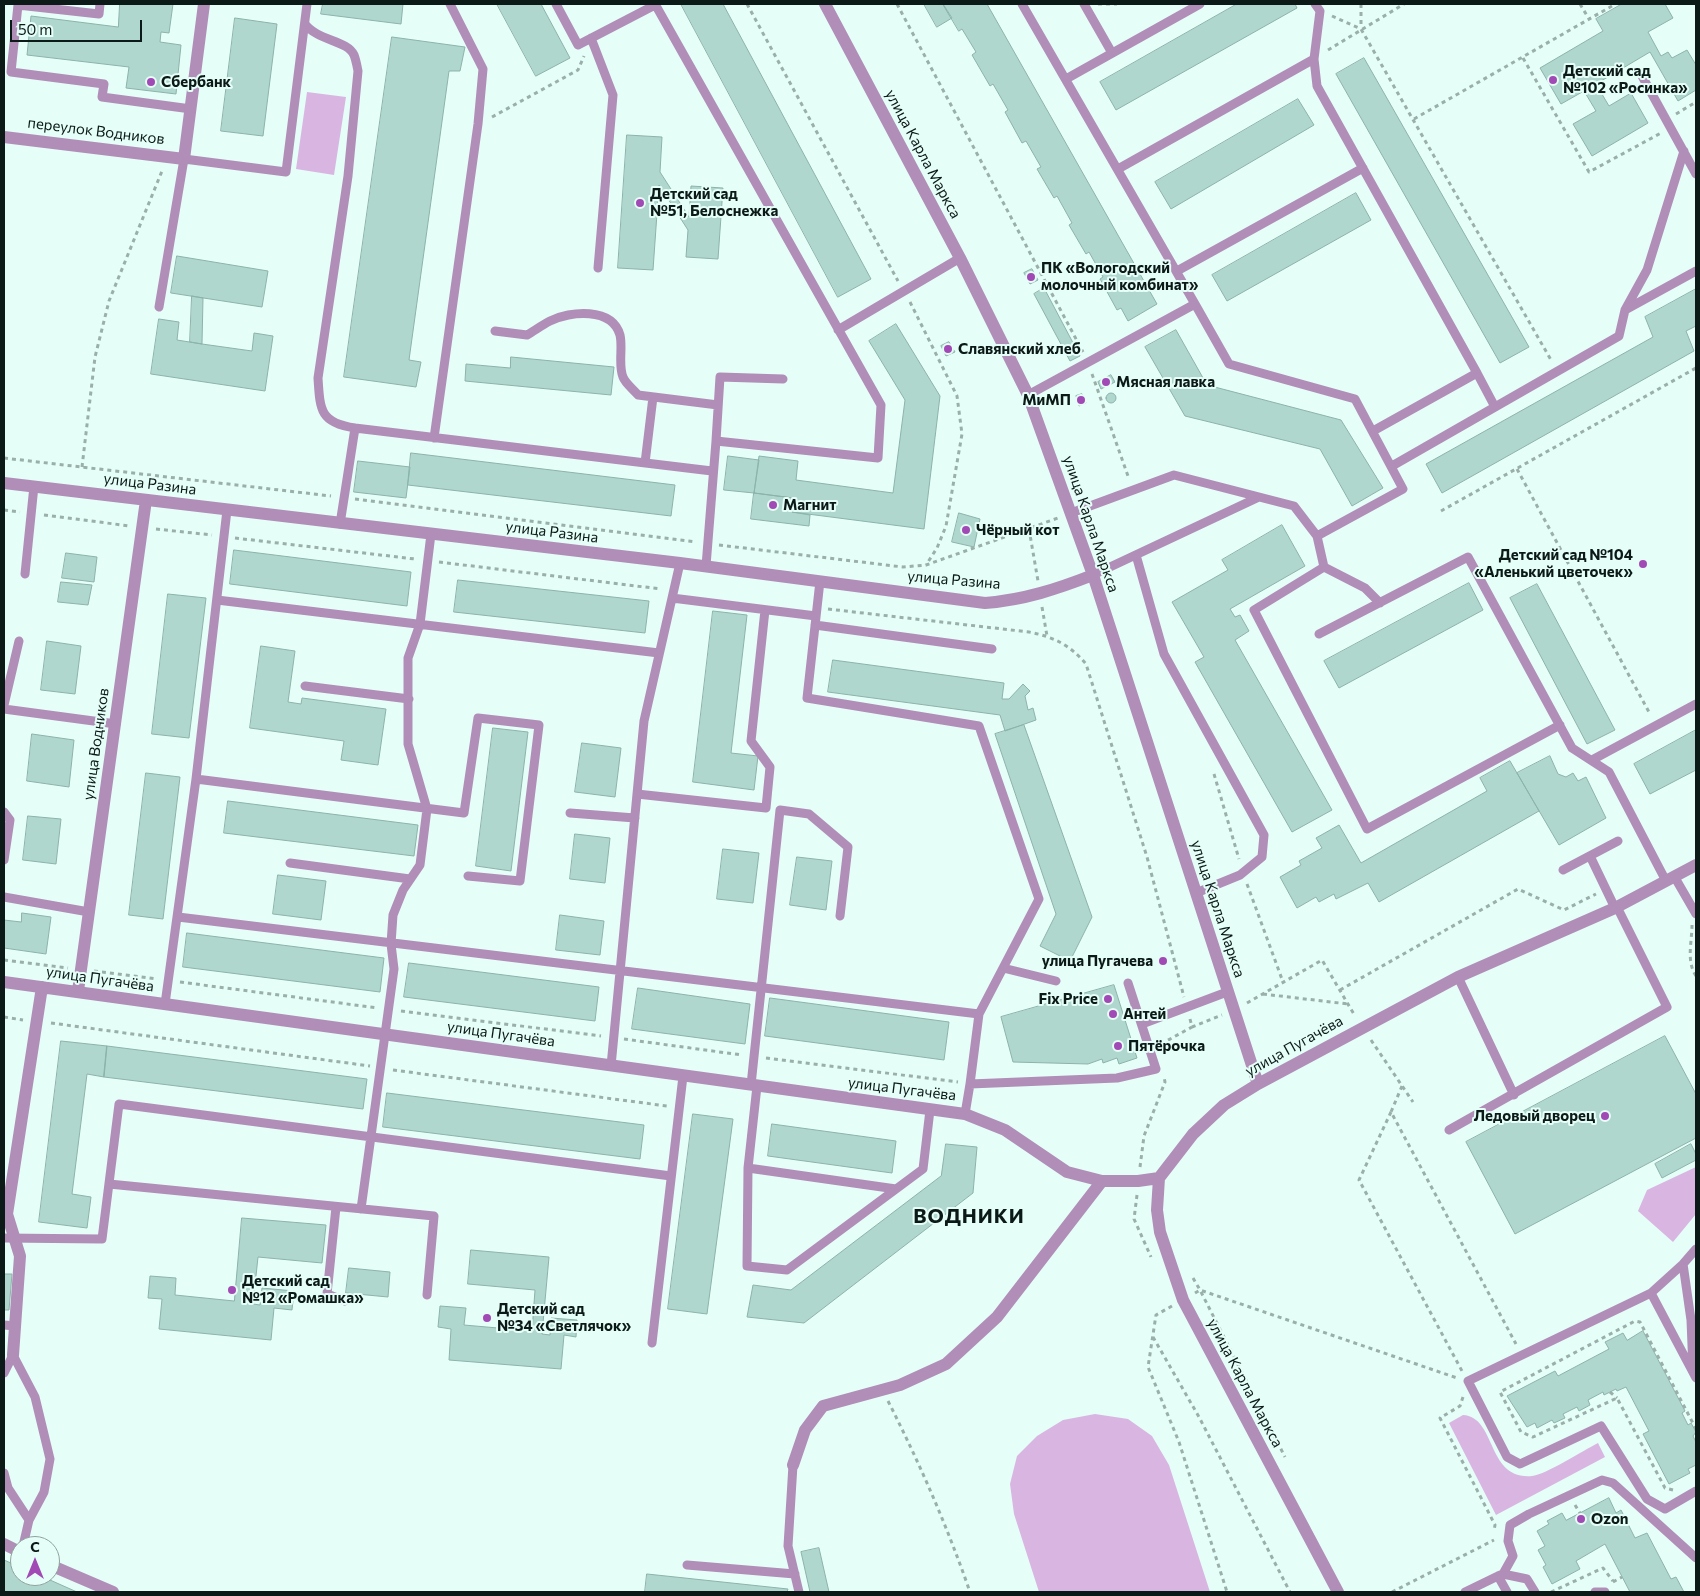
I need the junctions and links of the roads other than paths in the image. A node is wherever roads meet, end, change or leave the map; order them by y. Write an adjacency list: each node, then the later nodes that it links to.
1 (8, 4): 12 (lane)
2 (100, 4): 12 (lane)
3 (204, 4): 20 (street)
4 (307, 4): 14 (lane)
5 (450, 4): 44 (lane)
6 (556, 4): 15 (lane)
7 (655, 4): 15 (lane); 34 (lane)
8 (825, 4): 27 (street, улица Карла Маркса)
9 (1022, 4): 19 (lane)
10 (1084, 4): 16 (lane)
11 (1200, 4): 16 (lane)
12 (18, 5): 20 (lane)
13 (1318, 7): 17 (lane)
14 (305, 24): 23 (lane); 42 (lane)
15 (591, 38): 28 (lane)
16 (1112, 53): 19 (lane)
17 (1314, 59): 24 (lane); 25 (lane)
18 (1642, 76): 22 (lane)
19 (1066, 79): 25 (lane)
20 (191, 109): 23 (street)
21 (4, 137): 23 (street, переулок Водников)
22 (1684, 151): 26 (lane); 33 (lane)
23 (184, 159): 32 (lane)
24 (1363, 168): 29 (lane); 36 (lane)
25 (1118, 169): 29 (lane)
26 (1696, 174)
27 (960, 258): 34 (lane); 38 (street, улица Карла Маркса)
28 (598, 268)
29 (1178, 271): 31 (lane)
30 (1696, 271): 33 (lane)
31 (1195, 304): 38 (lane); 43 (lane)
32 (159, 307)
33 (1624, 310): 41 (lane)
34 (838, 330): 45 (lane)
35 (495, 331): 39 (lane)
36 (1477, 373): 41 (lane); 43 (lane)
37 (783, 379): 40 (lane)
38 (1028, 395): 54 (street, улица Карла Маркса)
39 (653, 397): 40 (lane); 46 (lane)
40 (718, 405): 45 (lane)
41 (1495, 407): 47 (lane)
42 (355, 428): 44 (lane); 55 (lane)
43 (1373, 431): 47 (lane)
44 (434, 438): 46 (lane)
45 (716, 441): 48 (lane)
46 (645, 463): 48 (lane)
47 (1392, 466): 57 (lane)
48 (712, 471): 60 (lane)
49 (4, 483): 50 (street, улица Разина)
50 (34, 486): 52 (street, улица Разина); 62 (lane)
51 (1259, 497): 54 (lane); 57 (lane); 58 (lane)
52 (146, 500): 53 (street, улица Разина); 79 (street, улица Водников)
53 (227, 510): 55 (street, улица Разина); 66 (lane)
54 (1071, 513): 63 (street, улица Карла Маркса)
55 (340, 524): 56 (street, улица Разина)
56 (431, 534): 59 (street, улица Разина); 70 (lane)
57 (1317, 536): 61 (lane)
58 (1136, 555): 63 (lane); 97 (lane)
59 (680, 563): 60 (street, улица Разина); 65 (lane)
60 (706, 566): 64 (street, улица Разина)
61 (1324, 567): 67 (lane); 80 (lane)
62 (25, 574)
63 (1093, 575): 64 (street, улица Разина); 97 (street, улица Карла Маркса)
64 (820, 581): 69 (lane)
65 (673, 594): 68 (lane); 74 (lane)
66 (218, 600): 70 (lane); 82 (lane)
67 (1380, 603): 71 (lane); 80 (lane)
68 (765, 610): 69 (lane); 83 (lane)
69 (816, 616): 73 (lane); 105 (lane)
70 (420, 624): 74 (lane); 76 (lane)
71 (1319, 634)
72 (19, 641): 78 (lane)
73 (992, 650)
74 (659, 653): 83 (lane)
75 (305, 686): 76 (lane)
76 (409, 699): 84 (lane)
77 (1696, 704): 81 (lane)
78 (4, 707): 79 (lane)
79 (116, 724): 100 (street, улица Водников)
80 (1560, 724): 81 (lane)
81 (1592, 760): 95 (lane)
82 (196, 779): 84 (lane); 102 (lane)
83 (637, 794): 87 (lane)
84 (427, 809): 94 (lane); 96 (lane)
85 (4, 812): 90 (lane)
86 (570, 813): 87 (lane)
87 (635, 818): 106 (lane)
88 (1618, 841): 89 (lane)
89 (1590, 856): 93 (lane); 99 (lane)
90 (4, 860)
91 (290, 863): 96 (lane)
92 (1696, 865): 95 (street, улица Пугачёва)
93 (1564, 870)
94 (468, 876)
95 (1670, 878): 99 (street, улица Пугачёва); 103 (lane)
96 (410, 879): 104 (lane)
97 (1196, 893): 114 (street, улица Карла Маркса)
98 (4, 897): 100 (lane)
99 (1616, 907): 107 (street, улица Пугачёва); 124 (lane)
100 (90, 912): 113 (street, улица Водников)
101 (840, 916): 112 (lane)
102 (178, 917): 104 (lane); 115 (lane)
103 (1694, 918)
104 (391, 944): 106 (lane); 118 (lane)
105 (1003, 968): 108 (lane); 116 (lane)
106 (620, 972): 112 (lane); 119 (lane)
107 (1458, 977): 122 (street, улица Пугачёва); 124 (lane)
108 (1056, 981)
109 (4, 982): 111 (street, улица Пугачёва)
110 (1128, 982): 117 (lane)
111 (42, 987): 113 (street, улица Пугачёва); 135 (street)
112 (762, 987): 116 (lane); 123 (lane)
113 (78, 991): 115 (street, улица Пугачёва)
114 (1227, 992): 117 (lane); 122 (street, улица Карла Маркса)
115 (165, 1004): 118 (street, улица Пугачёва)
116 (979, 1014): 121 (lane)
117 (1142, 1024): 121 (lane)
118 (386, 1035): 119 (street, улица Пугачёва); 128 (lane)
119 (611, 1066): 120 (street, улица Пугачёва)
120 (683, 1076): 123 (street, улица Пугачёва); 130 (lane)
121 (970, 1084): 126 (lane)
122 (1258, 1084): 131 (street, улица Пугачёва)
123 (754, 1086): 125 (street, улица Пугачёва); 129 (lane)
124 (1514, 1095): 127 (lane)
125 (930, 1110): 126 (street, улица Пугачёва); 134 (lane)
126 (965, 1114): 132 (street, улица Пугачёва)
127 (1449, 1130)
128 (370, 1137): 130 (lane); 133 (lane); 137 (lane)
129 (748, 1168): 134 (lane); 134 (lane)
130 (671, 1176): 145 (lane)
131 (1159, 1178): 132 (street, улица Пугачёва); 161 (street, улица Карла Маркса)
132 (1102, 1180): 149 (street)
133 (108, 1184): 136 (lane); 138 (lane)
134 (896, 1189)
135 (6, 1191): 138 (street)
136 (336, 1206): 137 (lane); 143 (lane)
137 (361, 1209): 142 (lane)
138 (9, 1239): 144 (street)
139 (1696, 1249): 140 (lane)
140 (1683, 1264): 141 (lane); 148 (lane)
141 (1651, 1293): 148 (lane); 151 (lane)
142 (427, 1295)
143 (345, 1300)
144 (9, 1325): 146 (street)
145 (652, 1343)
146 (13, 1355): 147 (lane); 152 (lane)
147 (4, 1373)
148 (1695, 1376)
149 (793, 1465): 157 (lane)
150 (4, 1473): 152 (lane)
151 (1696, 1491)
152 (29, 1520): 153 (lane)
153 (26, 1536)
154 (1696, 1558): 158 (lane)
155 (687, 1565): 157 (lane)
156 (60, 1569): 159 (street)
157 (795, 1574): 160 (lane)
158 (1501, 1575): 162 (lane); 163 (lane); 164 (lane)
159 (113, 1592)
160 (799, 1592)
161 (1338, 1592)
162 (1465, 1592)
163 (1507, 1592)
164 (1535, 1592)
165 (1595, 1592): 166 (lane)
166 (1606, 1592)

